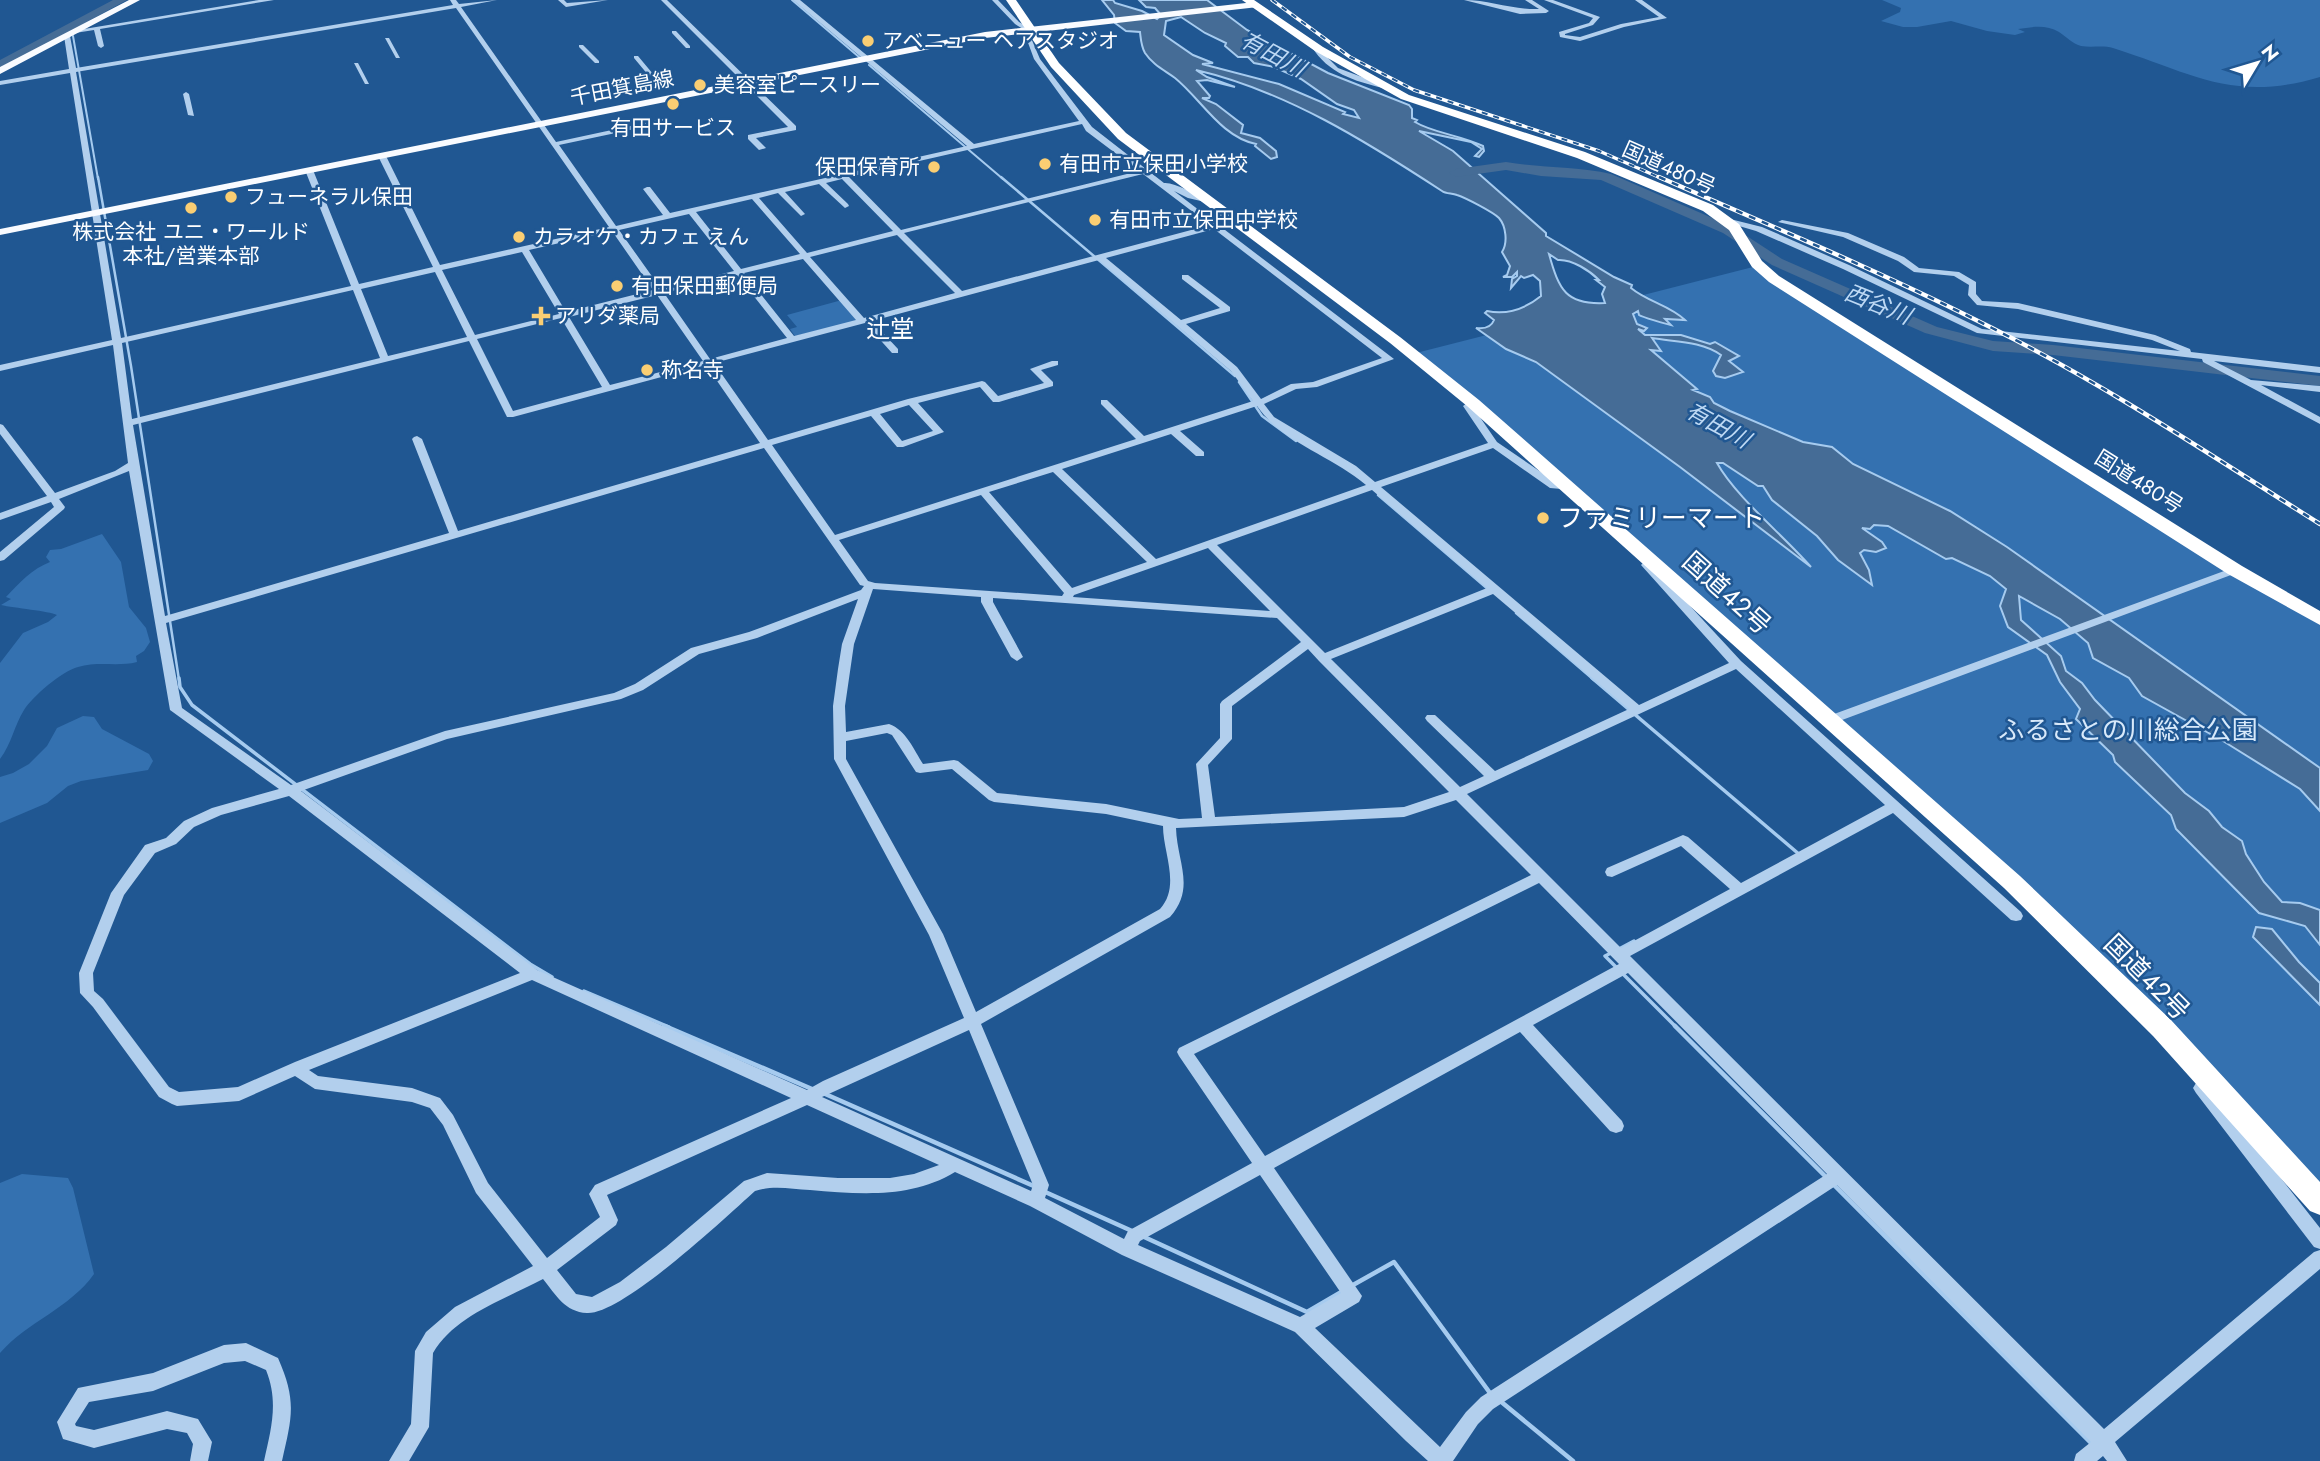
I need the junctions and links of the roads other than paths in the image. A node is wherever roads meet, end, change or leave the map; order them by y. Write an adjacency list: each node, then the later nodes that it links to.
1 (136, 0): 20 (main road)
2 (271, 0): 17 (street)
3 (494, 0): 14 (street)
4 (561, 0): 5 (street)
5 (605, 0)
6 (664, 0): 33 (street)
7 (796, 0): 27 (street)
8 (995, 0): 18 (street)
9 (1011, 0): 18 (highway, 国道42号)
10 (1467, 0): 11 (street)
11 (1528, 0)
12 (1547, 0): 13 (street)
13 (1638, 0)
14 (482, 1): 15 (street)
15 (455, 3): 31 (street); 40 (street)
16 (1251, 3): 18 (main road, 千田箕島線); 59 (highway, 国道480号)
17 (97, 28): 20 (street); 22 (street)
18 (1030, 29): 27 (main road, 千田箕島線); 39 (street); 41 (highway, 国道42号)
19 (674, 32): 24 (street)
20 (71, 34): 30 (main road); 31 (street)
21 (387, 39): 25 (street)
22 (101, 46)
23 (582, 46): 28 (street)
24 (688, 47)
25 (398, 57)
26 (636, 57): 32 (street)
27 (868, 58): 33 (main road, 千田箕島線); 43 (street)
28 (597, 62)
29 (356, 64): 35 (street)
30 (0, 71)
31 (73, 71): 34 (street); 56 (street)
32 (651, 75)
33 (748, 82): 40 (main road, 千田箕島線); 44 (street)
34 (0, 83)
35 (367, 83)
36 (186, 94): 37 (street)
37 (192, 115)
38 (660, 121): 42 (street)
39 (1082, 122): 43 (street); 47 (street)
40 (542, 124): 42 (street); 45 (main road, 千田箕島線)
41 (1122, 136): 47 (street); 53 (highway, 国道42号)
42 (555, 144): 62 (street)
43 (971, 146): 48 (street)
44 (762, 148)
45 (382, 156): 46 (main road, 千田箕島線); 68 (street)
46 (309, 170): 56 (main road, 千田箕島線); 71 (street)
47 (1143, 172): 53 (street); 61 (street); 64 (street)
48 (842, 175): 49 (street); 64 (street)
49 (820, 181): 51 (street); 54 (street)
50 (647, 189): 58 (street)
51 (779, 190): 52 (street); 57 (street)
52 (753, 196): 55 (street); 66 (street)
53 (1205, 200): 93 (highway, 国道42号)
54 (845, 206)
55 (690, 210): 58 (street); 69 (street)
56 (102, 212): 63 (main road, 千田箕島線); 79 (street)
57 (801, 214)
58 (667, 215): 62 (street)
59 (1725, 219): 82 (street); 117 (highway, 国道480号)
60 (1782, 222): 82 (street)
61 (1216, 226): 67 (street); 92 (street)
62 (614, 228): 65 (street); 72 (street)
63 (0, 232)
64 (897, 232): 66 (street); 73 (street)
65 (524, 248): 68 (street); 74 (street)
66 (806, 255): 69 (street); 75 (street)
67 (1100, 257): 73 (street); 76 (street)
68 (436, 268): 71 (street); 77 (street)
69 (738, 271): 72 (street); 78 (street)
70 (1185, 277): 76 (street)
71 (356, 286): 79 (street); 81 (street)
72 (659, 291): 74 (street); 83 (street)
73 (961, 295): 75 (street)
74 (565, 314): 77 (street); 88 (street)
75 (864, 320): 78 (street); 80 (street)
76 (1180, 323): 92 (street)
77 (471, 337): 81 (street); 88 (street)
78 (792, 339): 83 (street)
79 (117, 342): 85 (street); 96 (street)
80 (895, 351)
81 (384, 358): 96 (street)
82 (2202, 358): 86 (street); 87 (street)
83 (708, 362): 88 (street); 101 (street)
84 (1055, 363): 90 (street)
85 (0, 368)
86 (2320, 370)
87 (2243, 380): 89 (street); 95 (street)
88 (607, 388)
89 (2320, 389)
90 (911, 401): 94 (street); 94 (street)
91 (1104, 402): 99 (street)
92 (1258, 402): 98 (street); 106 (street)
93 (1473, 403): 102 (street); 107 (highway, 国道42号)
94 (873, 412): 101 (street)
95 (2320, 421)
96 (128, 423): 104 (street)
97 (0, 427): 109 (street)
98 (1172, 429): 99 (street); 103 (street)
99 (1142, 438): 105 (street)
100 (417, 439): 111 (street)
101 (766, 444): 111 (street); 112 (street)
102 (1494, 444): 106 (street); 107 (street)
103 (1199, 454)
104 (133, 464): 109 (street); 124 (street)
105 (1054, 467): 108 (street); 116 (street)
106 (1373, 486): 113 (street); 119 (street)
107 (1569, 488): 115 (highway, 国道42号)
108 (983, 491): 112 (street); 121 (street)
109 (53, 496): 110 (street); 114 (street)
110 (0, 517)
111 (455, 536): 124 (street)
112 (833, 539): 118 (street)
113 (1210, 544): 116 (street); 122 (street)
114 (0, 558)
115 (1651, 561): 128 (street); 131 (highway, 国道42号)
116 (1154, 563): 121 (street)
117 (2230, 572): 123 (highway, 国道480号); 131 (street)
118 (867, 589): 120 (street); 132 (street); 134 (street)
119 (1495, 589): 127 (street); 129 (street)
120 (987, 594): 121 (street); 126 (street)
121 (1067, 596): 122 (street)
122 (1280, 615): 125 (street)
123 (2320, 619)
124 (161, 621): 134 (street)
125 (1308, 643): 127 (street); 138 (street)
126 (1017, 657)
127 (1323, 658): 135 (street)
128 (1737, 664): 129 (street); 136 (street)
129 (1637, 710): 133 (street)
130 (1431, 718): 133 (street)
131 (1835, 719): 148 (highway, 国道42号)
132 (839, 738): 137 (street); 145 (street)
133 (1493, 777): 135 (street)
134 (289, 791): 144 (street); 147 (street)
135 (1457, 793): 138 (street); 140 (street)
136 (1893, 807): 141 (street); 142 (street)
137 (1170, 822): 138 (street); 145 (street)
138 (1209, 822)
139 (1612, 872): 141 (street)
140 (1541, 877): 143 (street); 152 (street)
141 (1741, 891): 143 (street)
142 (2016, 916)
143 (1623, 961): 146 (street); 153 (street)
144 (532, 974): 147 (street); 149 (street)
145 (973, 1021): 149 (street); 154 (street)
146 (1523, 1025): 150 (street); 152 (street)
147 (300, 1067): 159 (street)
148 (2208, 1078): 155 (highway, 国道42号); 156 (street)
149 (807, 1098): 151 (street); 159 (street)
150 (1616, 1126)
151 (954, 1164): 154 (street); 159 (street)
152 (1264, 1164): 157 (street); 160 (street)
153 (1838, 1176): 161 (street); 165 (street)
154 (1036, 1200): 157 (street)
155 (2320, 1202)
156 (2320, 1241)
157 (1128, 1249): 160 (street)
158 (2320, 1258): 161 (street)
159 (547, 1267): 164 (street)
160 (1301, 1326): 165 (street)
161 (2103, 1440): 166 (street); 167 (street)
162 (199, 1461): 163 (street)
163 (273, 1461)
164 (398, 1461)
165 (1442, 1461)
166 (2083, 1461)
167 (2118, 1461)

